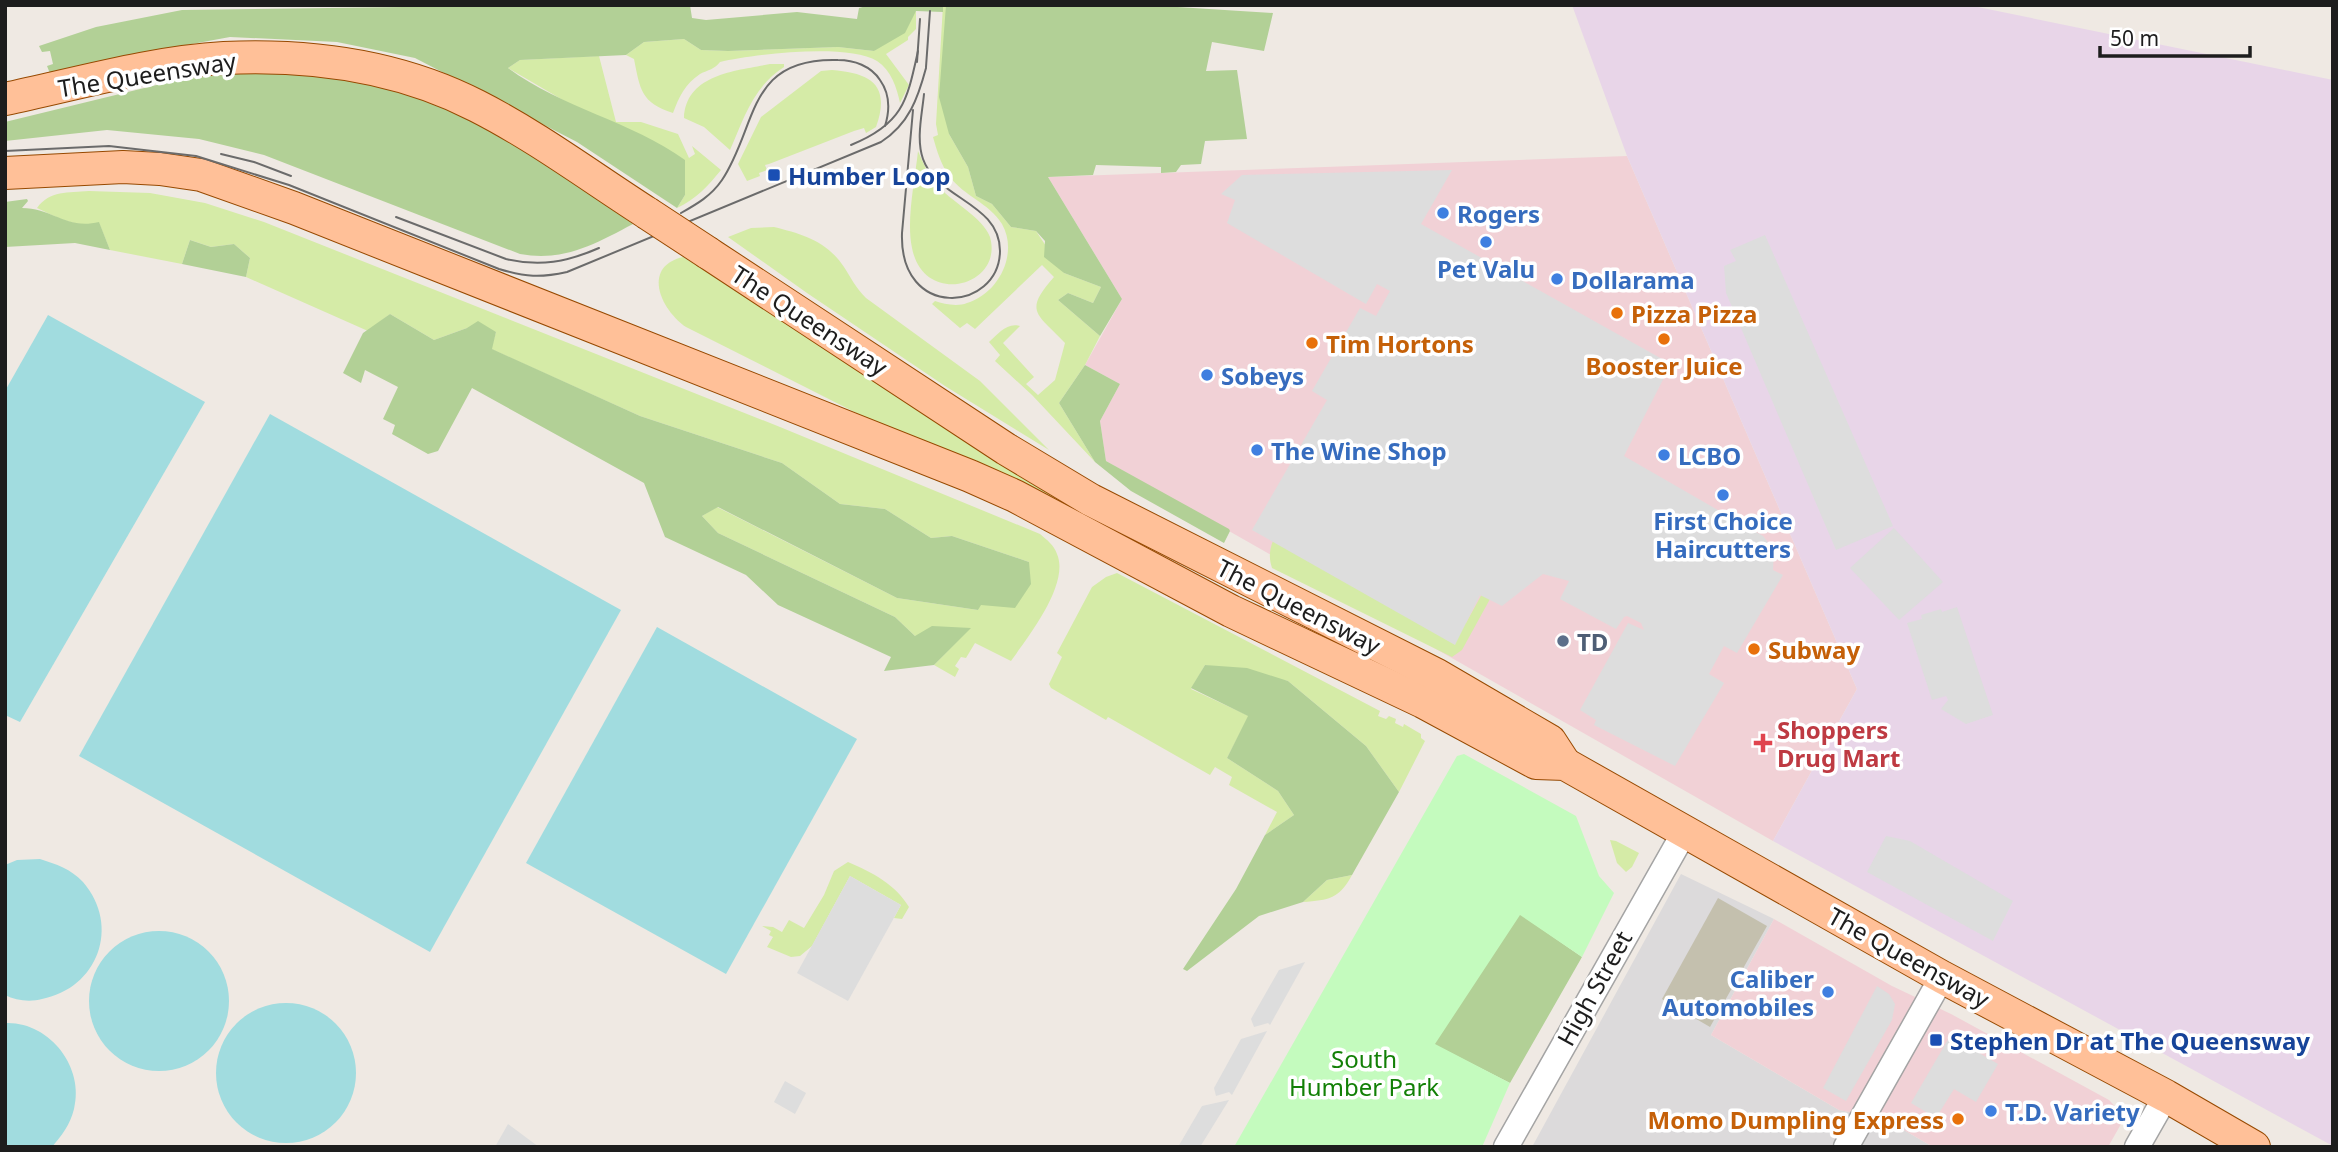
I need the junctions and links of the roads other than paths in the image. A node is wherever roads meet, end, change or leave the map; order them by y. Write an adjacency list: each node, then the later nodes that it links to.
1 (5, 99): 3 (main road, The Queensway, bridge)
2 (5, 173): 3 (main road, The Queensway)
3 (1565, 764): 4 (main road, The Queensway)
4 (1685, 831): 5 (main road, The Queensway); 7 (street, High Street)
5 (1942, 977): 6 (main road, The Queensway); 8 (street)
6 (2165, 1096): 9 (street); 10 (main road, The Queensway)
7 (1506, 1147)
8 (1846, 1147)
9 (2137, 1147)
10 (2254, 1147)

